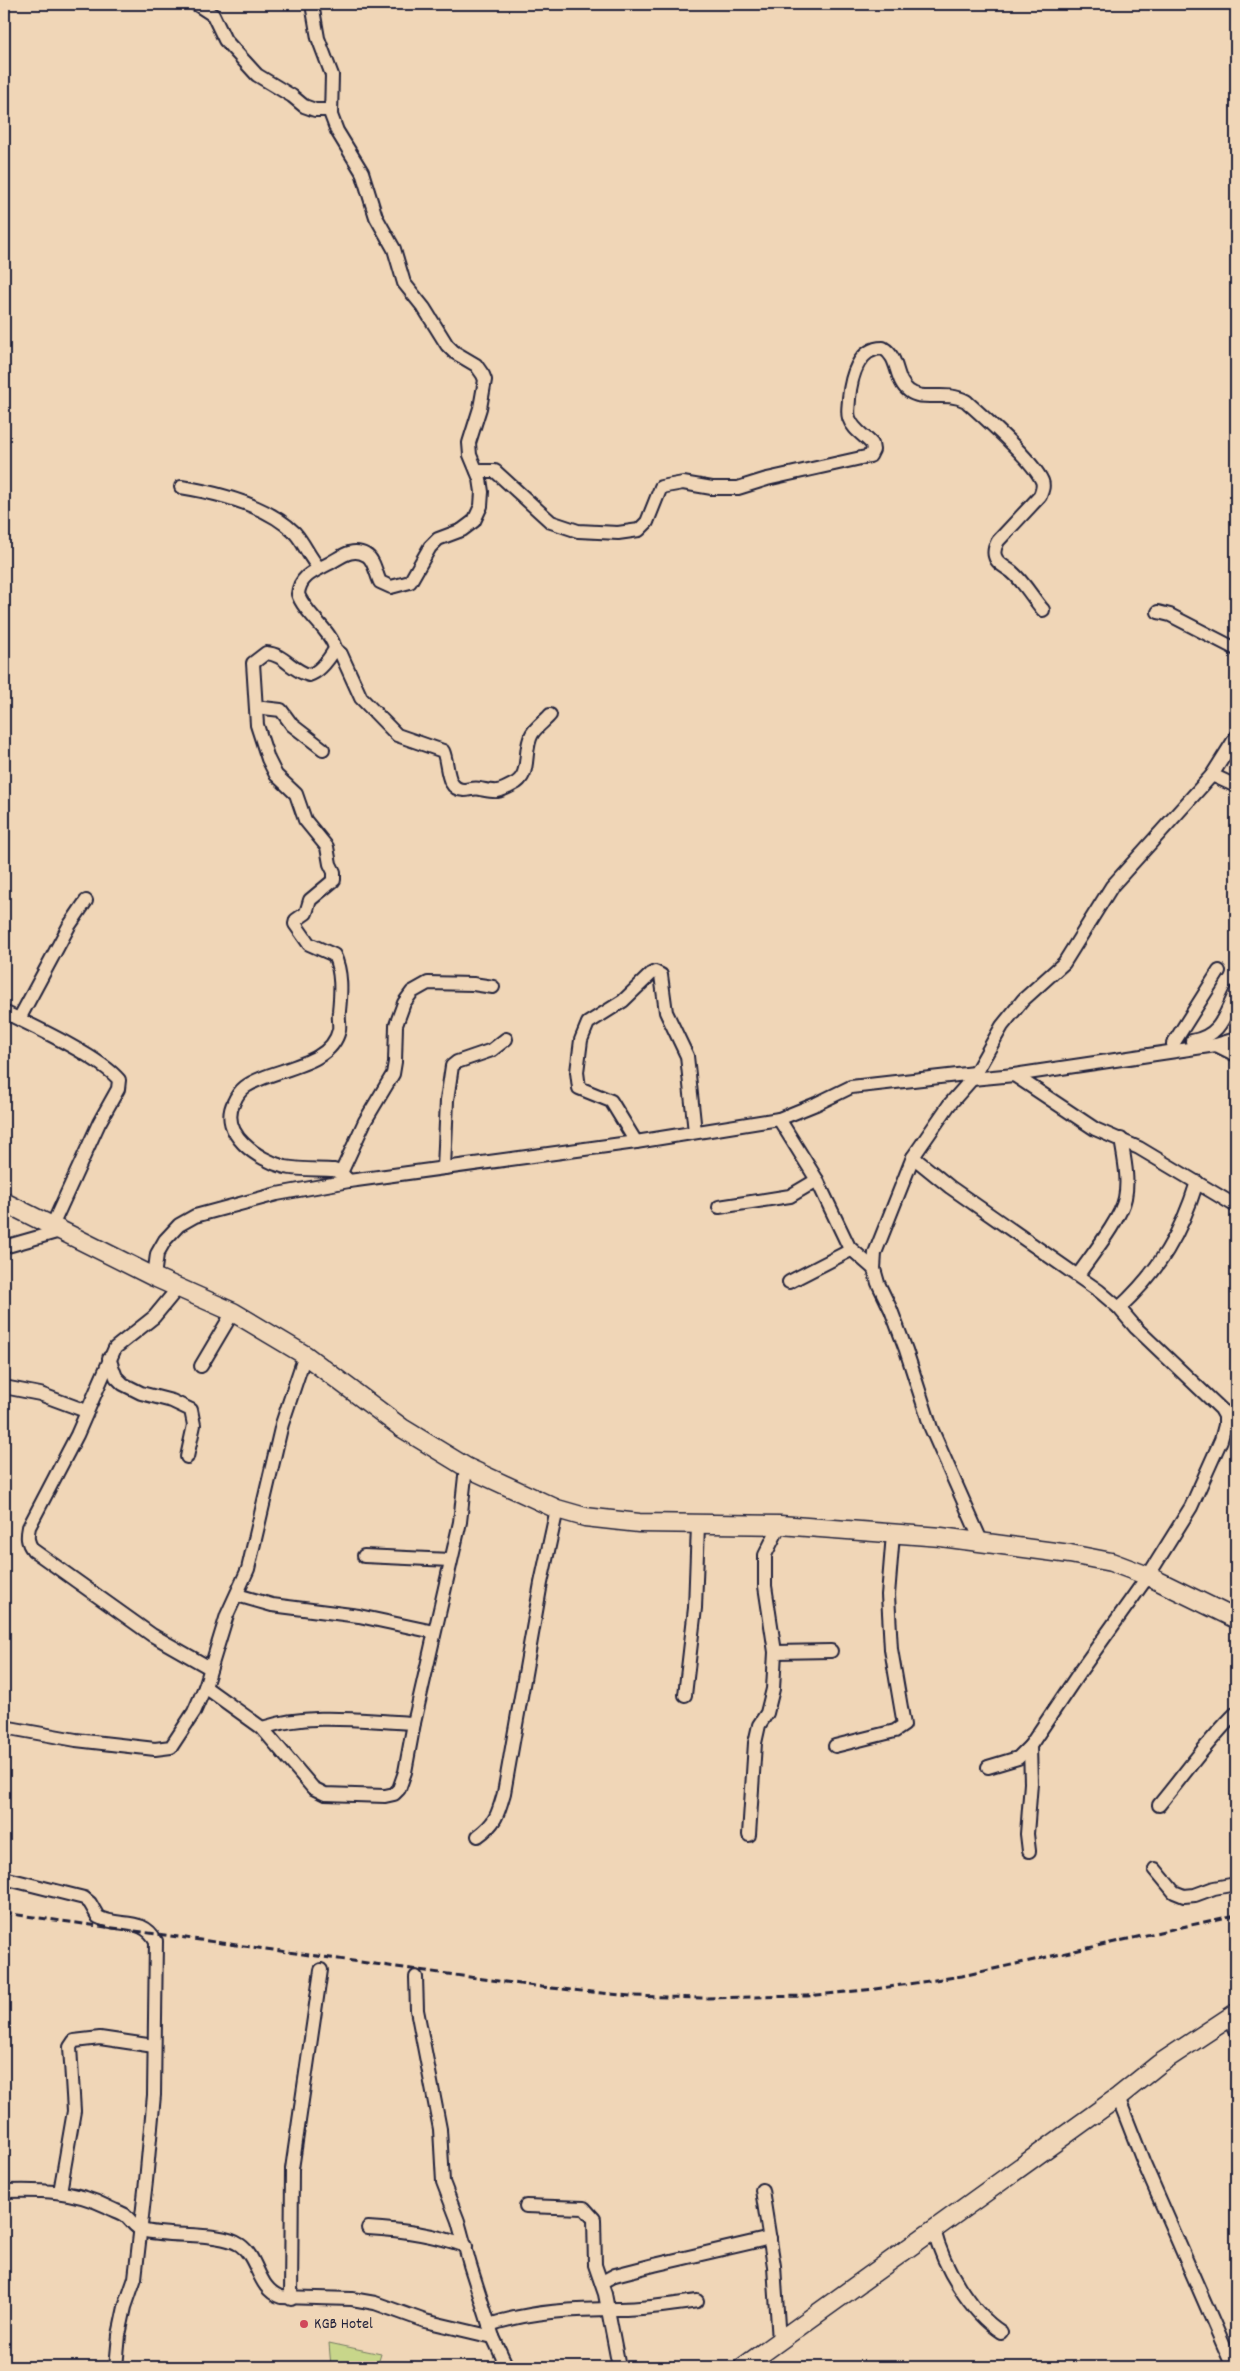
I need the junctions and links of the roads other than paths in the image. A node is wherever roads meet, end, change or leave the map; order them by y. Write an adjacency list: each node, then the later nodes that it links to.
1 (196, 4): 3 (street)
2 (312, 4): 3 (street)
3 (330, 110): 4 (street)
4 (477, 471): 6 (street); 7 (street)
5 (181, 487): 6 (street)
6 (319, 568): 9 (street)
7 (1042, 610)
8 (1158, 612): 10 (street)
9 (335, 649): 11 (street); 12 (street)
10 (1236, 650)
11 (257, 711): 14 (street); 37 (street)
12 (550, 715)
13 (1236, 738): 15 (street)
14 (322, 749)
15 (1212, 775): 16 (street); 30 (street)
16 (1236, 786)
17 (86, 901): 22 (street)
18 (1219, 971): 25 (street)
19 (493, 987): 37 (street)
20 (1236, 992): 25 (street)
21 (4, 1012): 22 (street)
22 (19, 1019): 43 (street)
23 (506, 1039): 36 (street)
24 (1236, 1039): 26 (street)
25 (1173, 1044): 27 (street)
26 (1216, 1045): 27 (street); 28 (street)
27 (1148, 1055): 29 (street)
28 (1236, 1055)
29 (1014, 1075): 30 (street); 33 (street)
30 (974, 1076): 31 (street); 35 (street)
31 (779, 1119): 32 (street); 38 (street)
32 (695, 1132): 34 (street); 34 (street)
33 (1121, 1139): 39 (street); 47 (street)
34 (636, 1142): 36 (street)
35 (913, 1157): 46 (street); 47 (street)
36 (444, 1168): 37 (street)
37 (345, 1177): 48 (street)
38 (817, 1180): 42 (street); 45 (street)
39 (1197, 1182): 41 (street); 51 (street)
40 (4, 1202): 43 (main road)
41 (1236, 1206)
42 (719, 1207)
43 (56, 1229): 44 (street); 48 (main road)
44 (4, 1247)
45 (852, 1250): 46 (street); 49 (street)
46 (874, 1269): 66 (street)
47 (1078, 1275): 51 (street)
48 (154, 1277): 50 (main road)
49 (789, 1282)
50 (178, 1288): 52 (main road); 54 (street)
51 (1119, 1308): 59 (street)
52 (234, 1312): 53 (main road); 55 (street)
53 (305, 1355): 61 (main road); 70 (street)
54 (109, 1358): 58 (street); 60 (street)
55 (201, 1366)
56 (4, 1387): 58 (street)
57 (1236, 1409): 59 (street)
58 (86, 1411): 75 (street)
59 (1225, 1416): 69 (street)
60 (187, 1457)
61 (466, 1467): 62 (main road); 68 (street)
62 (557, 1509): 63 (main road); 87 (street)
63 (698, 1524): 64 (main road); 77 (street)
64 (780, 1525): 65 (main road); 74 (street)
65 (893, 1534): 66 (main road); 82 (street)
66 (982, 1542): 69 (main road)
67 (364, 1556): 68 (street)
68 (450, 1560): 72 (street)
69 (1148, 1576): 71 (main road); 83 (street)
70 (238, 1595): 72 (street); 75 (street)
71 (1236, 1619)
72 (434, 1632): 79 (street)
73 (831, 1651): 74 (street)
74 (775, 1652): 86 (street)
75 (210, 1668): 76 (street)
76 (205, 1687): 80 (street); 81 (street)
77 (685, 1695)
78 (1236, 1713): 85 (street)
79 (414, 1723): 81 (street); 81 (street)
80 (4, 1727)
81 (262, 1728)
82 (835, 1746)
83 (1030, 1746): 84 (street); 88 (street)
84 (988, 1767)
85 (1159, 1805)
86 (749, 1835)
87 (478, 1836)
88 (1029, 1851)
89 (1155, 1869): 91 (street)
90 (4, 1878): 95 (street)
91 (1236, 1884)
92 (321, 1970): 107 (street)
93 (416, 1977): 105 (street)
94 (1234, 2021): 96 (main road)
95 (154, 2046): 99 (street); 102 (street)
96 (1118, 2097): 103 (main road); 117 (street)
97 (762, 2190): 104 (street)
98 (4, 2191): 99 (street)
99 (60, 2192): 102 (street)
100 (526, 2206): 106 (street)
101 (368, 2228): 105 (street)
102 (140, 2229): 107 (street); 113 (street)
103 (934, 2230): 111 (street); 112 (main road)
104 (770, 2238): 106 (street); 112 (street)
105 (466, 2246): 110 (street)
106 (602, 2282): 109 (street)
107 (291, 2299): 110 (street)
108 (697, 2301): 109 (street)
109 (606, 2308): 110 (street); 115 (street)
110 (491, 2331): 114 (street)
111 (1001, 2332)
112 (779, 2341): 116 (main road)
113 (116, 2367)
114 (507, 2367)
115 (619, 2367)
116 (743, 2367)
117 (1233, 2367)

